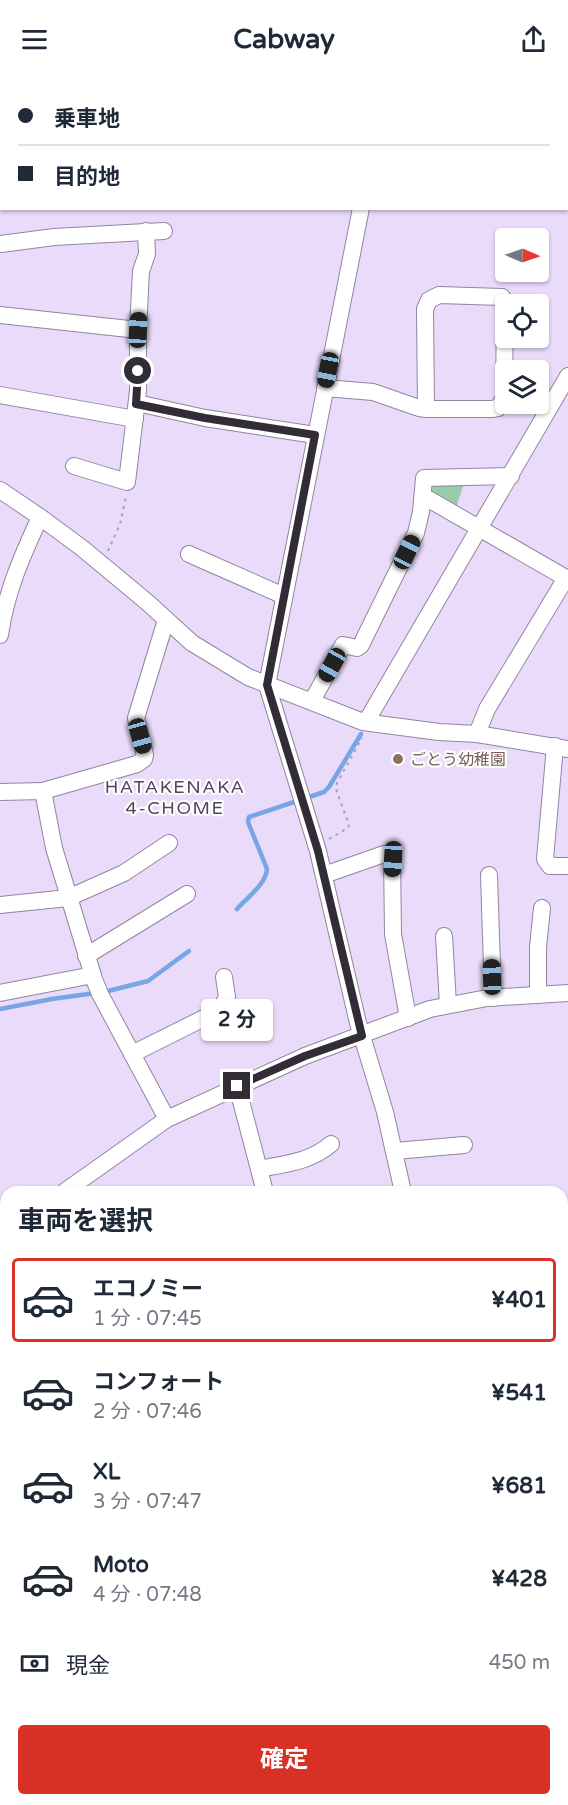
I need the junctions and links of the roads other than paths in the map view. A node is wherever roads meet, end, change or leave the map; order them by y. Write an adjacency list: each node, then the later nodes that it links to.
1 (361, 210): 8 (street)
2 (146, 231): 3 (street); 4 (street); 6 (street)
3 (164, 231)
4 (1, 244)
5 (0, 315): 6 (street)
6 (138, 330): 11 (street)
7 (568, 376): 14 (street)
8 (325, 388): 10 (street); 12 (street)
9 (0, 395): 11 (street)
10 (426, 409): 10 (street)
11 (136, 411): 12 (street); 13 (street)
12 (315, 435): 22 (street)
13 (74, 466)
14 (511, 476): 16 (street); 18 (street)
15 (0, 490): 17 (street)
16 (423, 496): 18 (street); 26 (street)
17 (40, 517): 21 (street); 23 (street)
18 (479, 528): 20 (street); 27 (street)
19 (189, 554): 22 (street)
20 (564, 588): 28 (street)
21 (4, 594): 24 (street)
22 (284, 596): 25 (street)
23 (166, 620): 25 (street); 30 (street)
24 (0, 635)
25 (267, 685): 26 (street); 34 (street)
26 (312, 701): 27 (street)
27 (368, 723): 28 (street)
28 (477, 734): 29 (street)
29 (562, 747): 33 (street)
30 (43, 791): 31 (street); 37 (street)
31 (0, 792)
32 (169, 843): 37 (street)
33 (568, 866)
34 (324, 875): 49 (street); 50 (street)
35 (489, 875): 47 (street)
36 (187, 894): 41 (street)
37 (68, 898): 38 (street); 41 (street)
38 (0, 905)
39 (542, 908): 46 (street)
40 (444, 936): 48 (street)
41 (86, 956): 42 (street)
42 (93, 975): 44 (street); 51 (street)
43 (224, 977): 51 (street)
44 (0, 993)
45 (568, 993): 46 (street)
46 (538, 995): 47 (street)
47 (493, 998): 48 (street)
48 (448, 1005): 49 (street)
49 (408, 1018): 50 (street)
50 (362, 1036): 52 (street); 56 (street)
51 (132, 1054): 53 (street)
52 (237, 1086): 53 (street); 57 (street)
53 (167, 1119): 58 (street)
54 (331, 1144): 57 (street)
55 (464, 1145): 56 (street)
56 (395, 1151): 60 (street)
57 (259, 1170): 59 (street)
58 (82, 1186)
59 (263, 1186)
60 (402, 1186)

